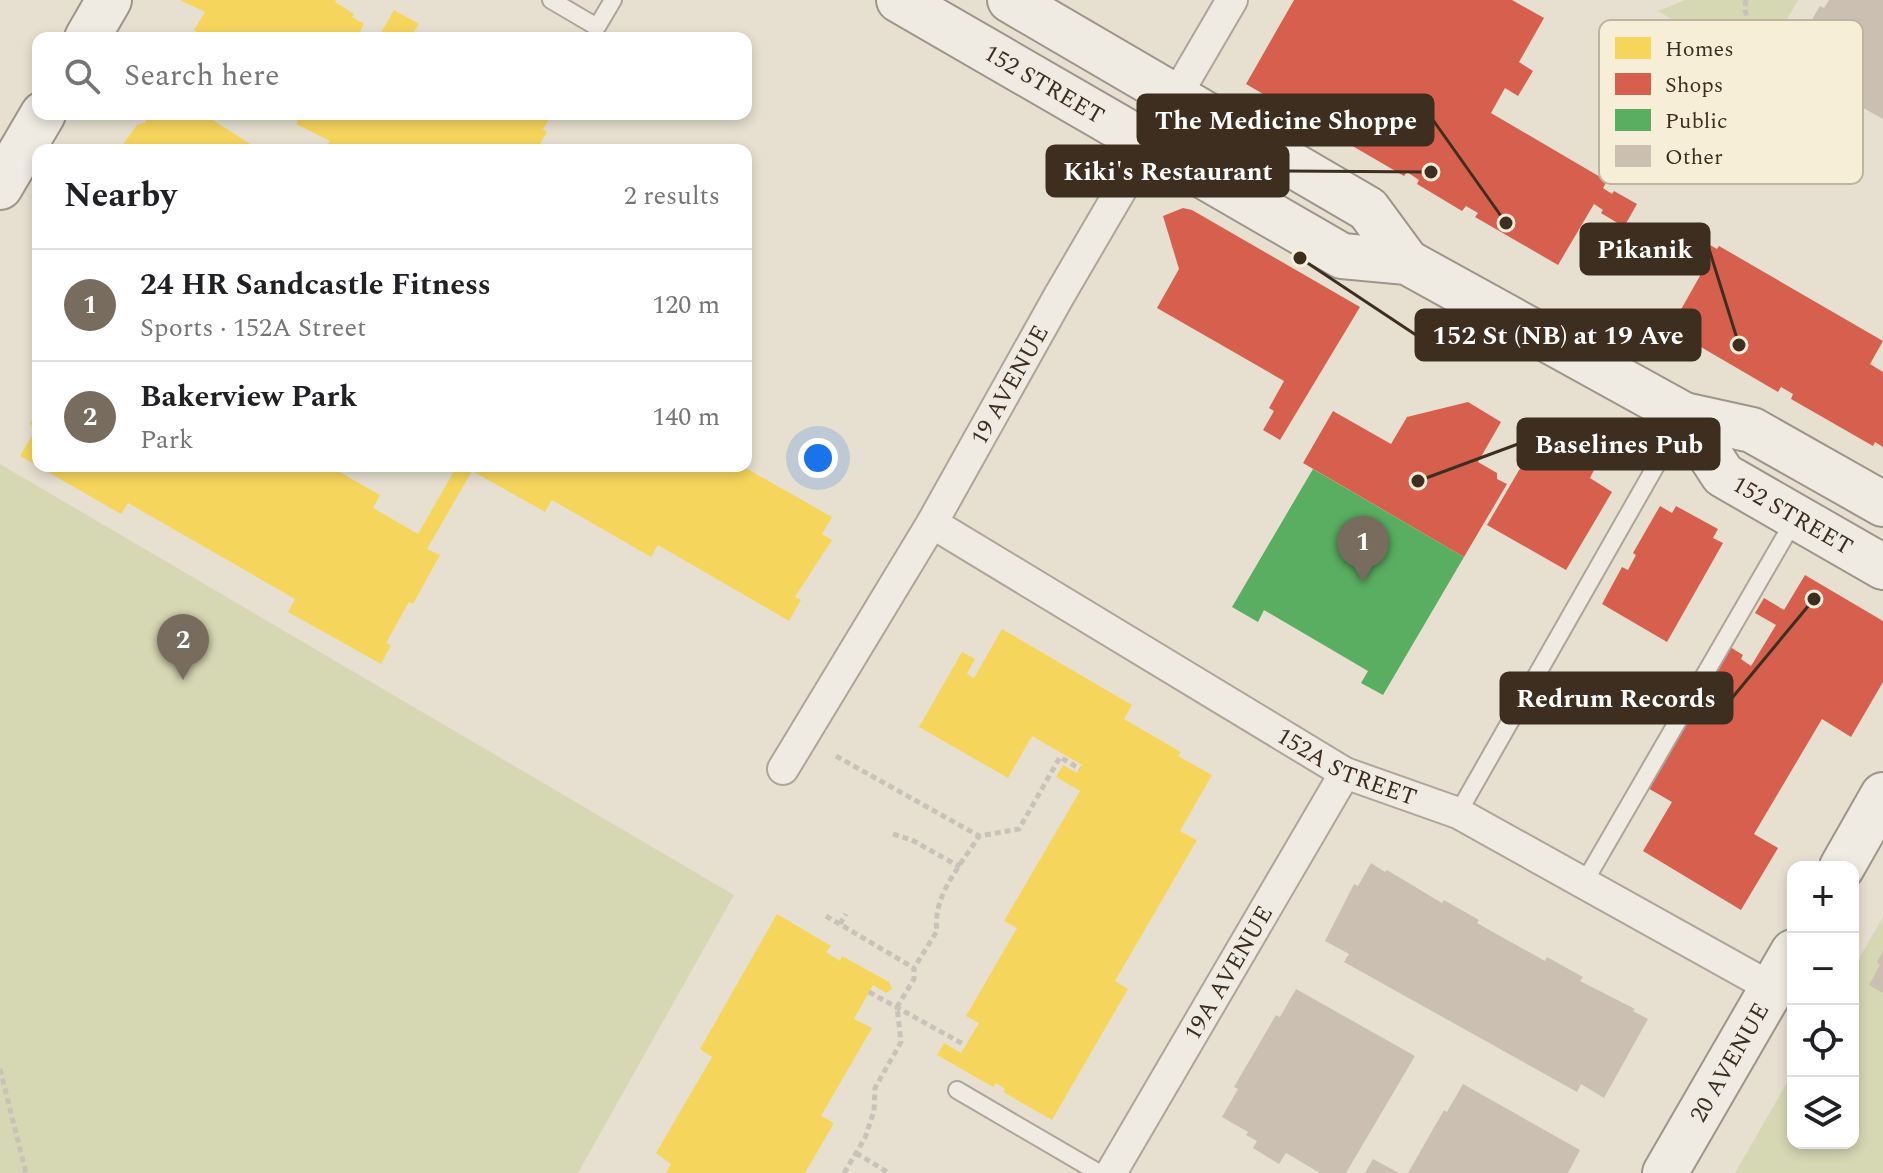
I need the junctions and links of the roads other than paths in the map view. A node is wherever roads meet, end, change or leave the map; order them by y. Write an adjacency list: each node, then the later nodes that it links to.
1 (109, 0): 7 (main road)
2 (551, 0): 3 (lane)
3 (613, 0)
4 (899, 0): 10 (main road, 152 STREET)
5 (1010, 0): 8 (main road, 152 STREET)
6 (1232, 0): 8 (street, 19 AVENUE)
7 (90, 32)
8 (1175, 97): 10 (street, 19 AVENUE); 12 (main road, 152 STREET)
9 (39, 120): 11 (main road)
10 (1148, 144): 12 (main road, 152 STREET); 16 (street, 19 AVENUE)
11 (0, 187)
12 (1407, 262): 13 (main road, 152 STREET)
13 (1684, 415): 14 (main road, 152 STREET); 15 (main road, 152 STREET); 21 (lane)
14 (1883, 504)
15 (1796, 517): 17 (main road, 152 STREET); 23 (lane)
16 (932, 523): 18 (street, 19 AVENUE); 19 (street, 152A STREET)
17 (1883, 567)
18 (783, 769)
19 (1345, 773): 21 (street, 152A STREET); 27 (street, 19A AVENUE)
20 (1883, 795): 22 (main road)
21 (1458, 813): 23 (street, 152A STREET)
22 (1845, 861)
23 (1585, 881): 24 (street, 152A STREET)
24 (1782, 970): 28 (main road, 20 AVENUE)
25 (957, 1090): 26 (lane)
26 (1099, 1173)
27 (1111, 1173)
28 (1665, 1173)

